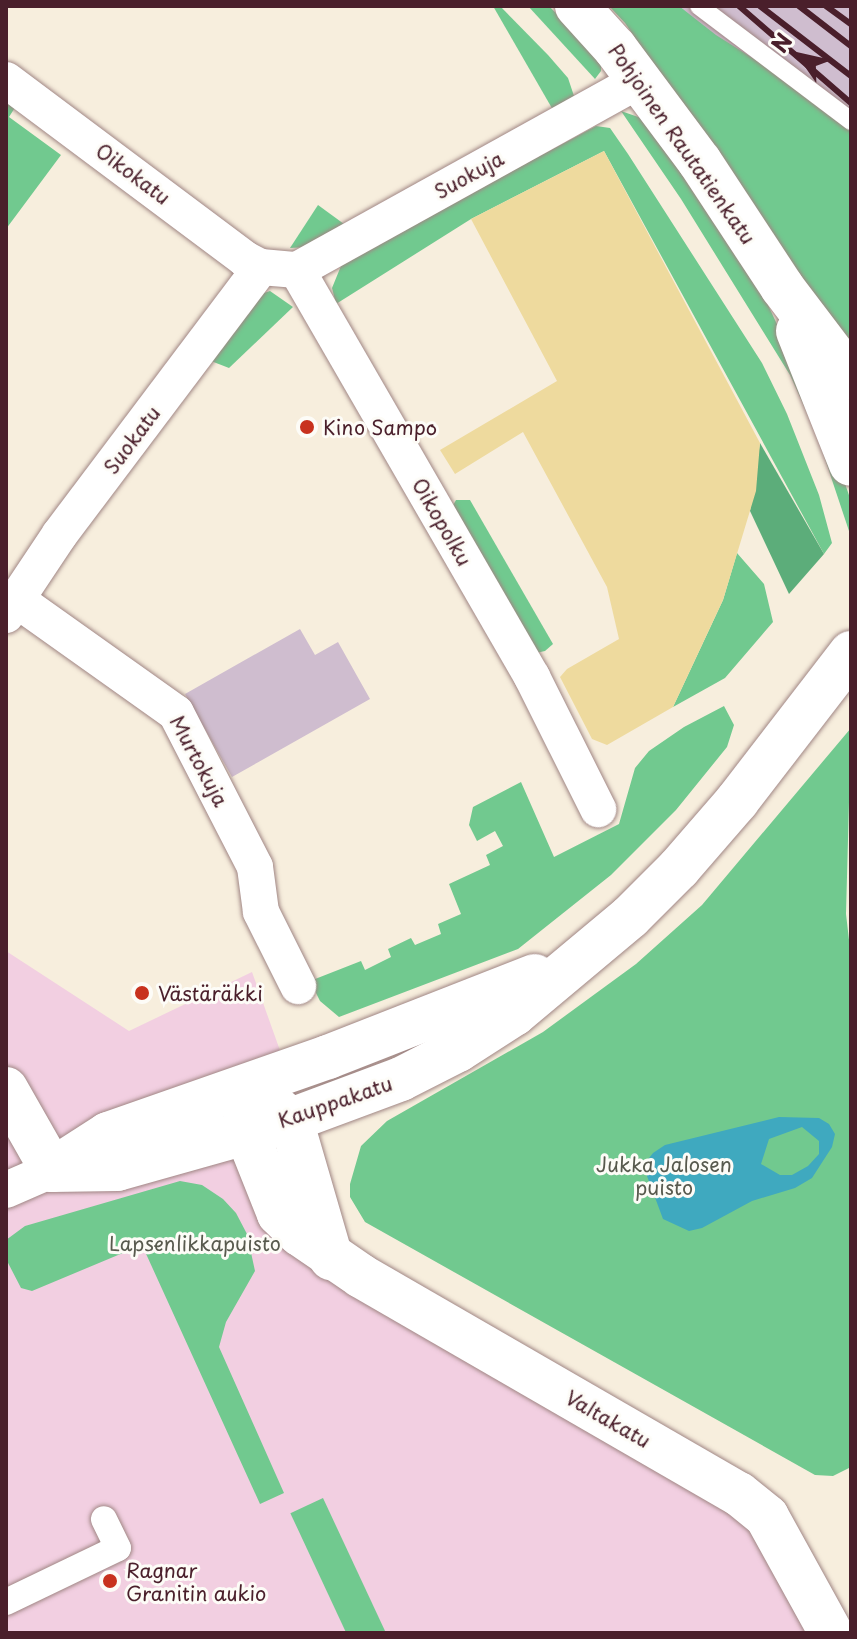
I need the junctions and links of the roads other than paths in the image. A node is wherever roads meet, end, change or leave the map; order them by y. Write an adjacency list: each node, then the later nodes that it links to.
1 (577, 6): 4 (street, Pohjoinen Rautatienkatu)
2 (699, 6): 5 (lane)
3 (6, 80): 6 (street, Oikokatu)
4 (640, 80): 7 (street, Suokuja); 8 (street, Pohjoinen Rautatienkatu)
5 (851, 121)
6 (261, 267): 7 (street); 11 (street, Suokatu)
7 (297, 270): 13 (street, Oikopolku)
8 (782, 287): 9 (street, Pohjoinen Rautatienkatu); 10 (street, Pohjoinen Rautatienkatu)
9 (851, 378)
10 (851, 464)
11 (11, 608): 15 (street, Murtokuja)
12 (851, 653): 14 (street, Kauppakatu)
13 (598, 809)
14 (584, 953): 16 (street, Kauppakatu); 18 (street, Kauppakatu)
15 (298, 986)
16 (248, 1086): 18 (street); 19 (street, Valtakatu); 20 (street, Kauppakatu)
17 (6, 1089): 20 (street)
18 (291, 1120): 19 (street, Kauppakatu); 22 (street)
19 (246, 1131): 20 (street, Kauppakatu); 22 (street, Valtakatu)
20 (52, 1170): 21 (street, Kauppakatu)
21 (6, 1190)
22 (331, 1258): 25 (street, Valtakatu)
23 (104, 1519): 24 (street)
24 (6, 1602)
25 (831, 1633)

